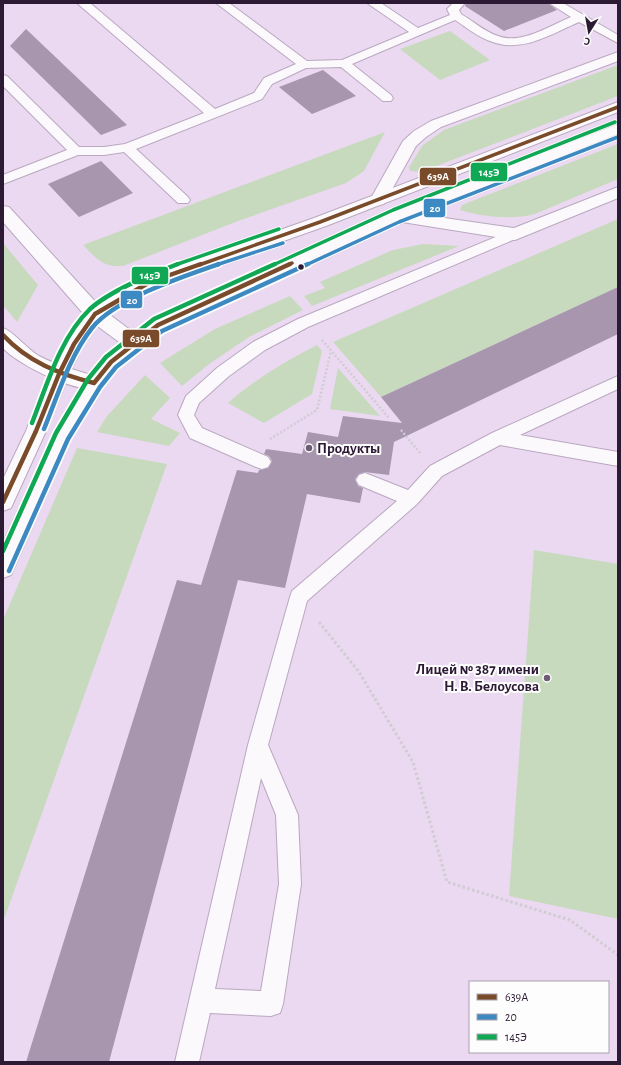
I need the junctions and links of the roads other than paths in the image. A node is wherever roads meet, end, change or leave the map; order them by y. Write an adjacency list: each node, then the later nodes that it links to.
1 (83, 3): 16 (lane)
2 (222, 3): 12 (lane)
3 (373, 3): 8 (lane)
4 (459, 3): 6 (lane)
5 (555, 3): 7 (lane)
6 (456, 16): 7 (lane); 8 (lane)
7 (580, 18): 9 (lane)
8 (417, 32): 11 (lane)
9 (618, 40)
10 (618, 56): 23 (main road)
11 (344, 64): 12 (lane); 14 (lane)
12 (304, 65): 16 (lane)
13 (3, 79): 19 (lane)
14 (387, 98)
15 (618, 107): 23 (main road)
16 (213, 114): 18 (lane)
17 (618, 129): 25 (main road)
18 (127, 148): 19 (lane); 22 (lane)
19 (76, 151): 20 (lane)
20 (3, 180)
21 (618, 192): 26 (main road)
22 (183, 200)
23 (378, 200): 27 (main road)
24 (3, 212): 27 (main road)
25 (396, 216): 26 (main road); 29 (main road)
26 (516, 234): 35 (lane)
27 (95, 314): 29 (main road); 30 (main road)
28 (3, 335): 30 (main road)
29 (134, 343): 32 (main road)
30 (59, 374): 32 (main road); 38 (main road)
31 (618, 382): 33 (lane)
32 (94, 383): 39 (main road)
33 (498, 438): 34 (lane); 37 (lane)
34 (618, 460)
35 (262, 462)
36 (365, 480): 37 (lane)
37 (411, 499): 40 (lane)
38 (3, 502)
39 (3, 568)
40 (258, 745): 41 (lane); 41 (lane)
41 (200, 1000): 42 (lane)
42 (187, 1062)

